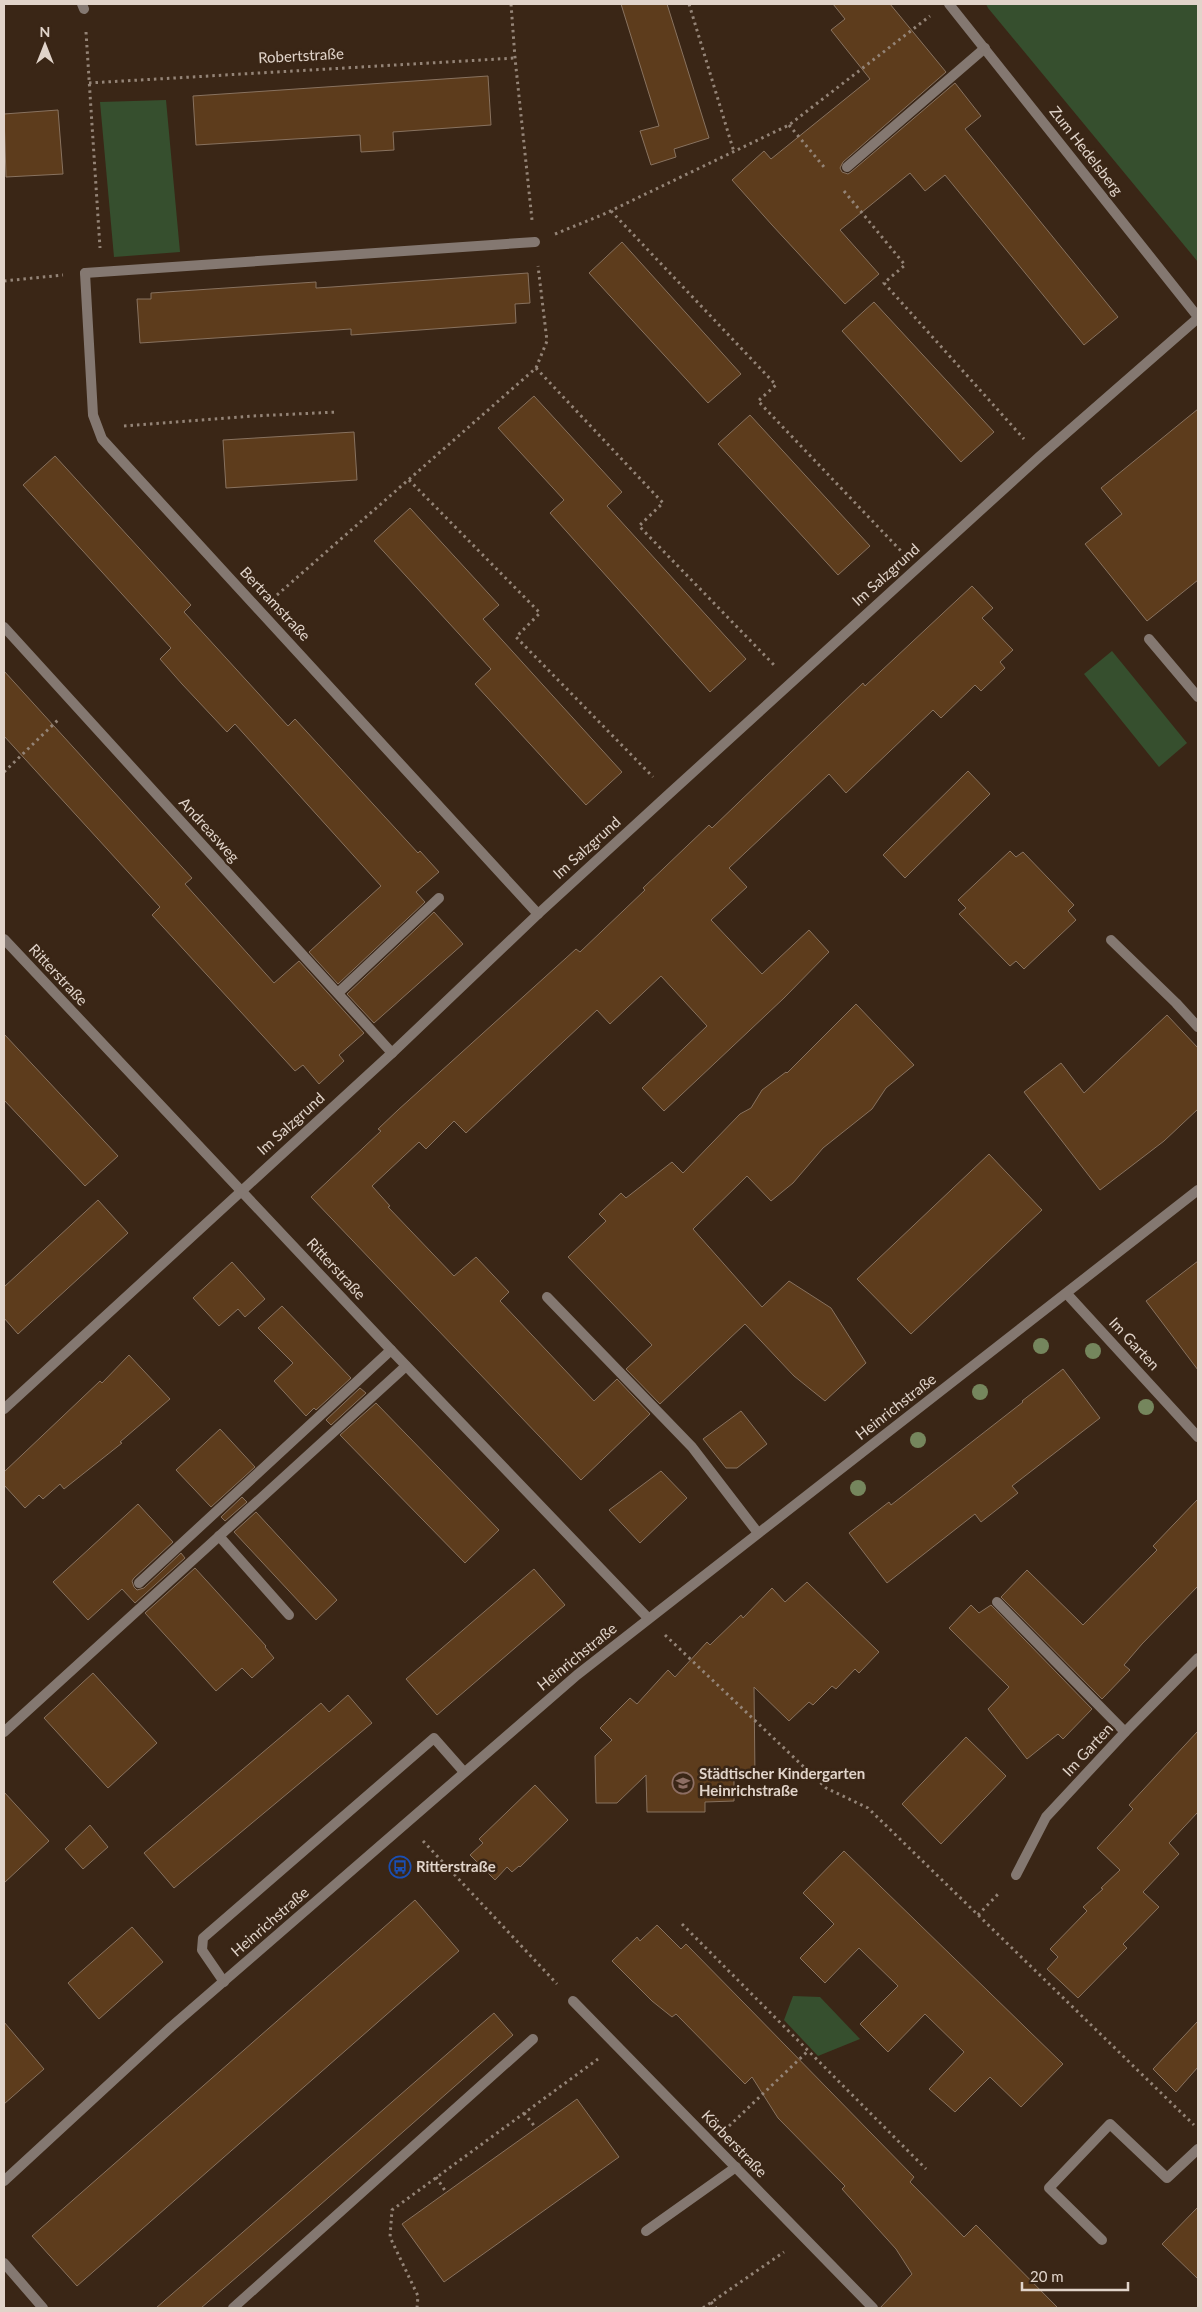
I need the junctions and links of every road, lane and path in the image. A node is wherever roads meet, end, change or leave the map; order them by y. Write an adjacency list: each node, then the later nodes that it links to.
1 (511, 4): 7 (path)
2 (689, 4): 10 (path)
3 (949, 4): 6 (street, Zum Hedelsberg)
4 (83, 6): 8 (path)
5 (931, 16): 9 (path)
6 (985, 48): 11 (street); 19 (street, Zum Hedelsberg)
7 (514, 58): 8 (path, Robertstraße); 15 (path)
8 (89, 83): 17 (path)
9 (789, 125): 10 (path); 12 (path)
10 (734, 152): 14 (path)
11 (847, 167)
12 (826, 169)
13 (838, 184): 23 (path)
14 (611, 211): 15 (path); 25 (path)
15 (535, 242): 17 (street); 20 (path)
16 (85, 273): 17 (street); 18 (path); 22 (street, Bertramstraße)
17 (102, 273)
18 (4, 281)
19 (1198, 317): 23 (street, Im Salzgrund)
20 (536, 368): 24 (path); 29 (path)
21 (338, 412): 22 (path)
22 (102, 439): 26 (street, Bertramstraße)
23 (1039, 456): 25 (street, Im Salzgrund)
24 (409, 480): 26 (path); 33 (path)
25 (917, 568): 29 (street, Im Salzgrund)
26 (260, 610): 35 (street, Bertramstraße)
27 (4, 627): 31 (street, Andreasweg)
28 (1149, 639): 30 (street)
29 (791, 682): 33 (street, Im Salzgrund)
30 (1198, 697)
31 (75, 704): 32 (path); 38 (street, Andreasweg)
32 (4, 772)
33 (669, 794): 35 (street, Im Salzgrund)
34 (439, 898): 38 (street)
35 (538, 914): 40 (street, Im Salzgrund)
36 (4, 939): 41 (street, Ritterstraße)
37 (1111, 940): 39 (street)
38 (338, 993): 40 (street, Andreasweg)
39 (1198, 1027)
40 (392, 1053): 41 (street, Im Salzgrund)
41 (240, 1190): 45 (street, Ritterstraße); 47 (street, Im Salzgrund)
42 (1198, 1190): 43 (street, Heinrichstraße)
43 (1067, 1294): 48 (street, Im Garten); 49 (street, Heinrichstraße)
44 (547, 1297): 49 (street)
45 (391, 1350): 46 (street, Ritterstraße); 51 (street)
46 (406, 1366): 50 (street); 54 (street, Ritterstraße)
47 (4, 1409)
48 (1198, 1437)
49 (758, 1533): 54 (street, Heinrichstraße)
50 (219, 1536): 53 (street); 56 (street)
51 (140, 1583)
52 (997, 1602): 57 (street)
53 (289, 1616)
54 (648, 1618): 58 (street, Heinrichstraße); 61 (path)
55 (1198, 1658): 57 (street, Im Garten)
56 (4, 1732)
57 (1125, 1732): 60 (street, Im Garten)
58 (464, 1772): 59 (street, Heinrichstraße); 63 (street)
59 (406, 1823): 63 (street, Heinrichstraße); 64 (path)
60 (1016, 1875): 61 (path)
61 (978, 1915): 70 (path)
62 (682, 1924): 67 (path)
63 (224, 1982): 76 (street, Heinrichstraße)
64 (573, 2001): 66 (street, Körberstraße)
65 (533, 2039): 84 (street)
66 (616, 2045): 68 (path); 71 (street, Körberstraße)
67 (808, 2051): 71 (path); 74 (path)
68 (524, 2112): 69 (path); 75 (path)
69 (536, 2128)
70 (1198, 2129)
71 (712, 2142): 73 (street, Körberstraße)
72 (1198, 2149): 80 (street)
73 (736, 2167): 78 (street); 79 (street, Körberstraße)
74 (926, 2169)
75 (436, 2177): 77 (path); 85 (path)
76 (4, 2181)
77 (446, 2192)
78 (646, 2231)
79 (804, 2238): 82 (path); 88 (street, Körberstraße)
80 (1102, 2240)
81 (4, 2263): 83 (street)
82 (712, 2302): 86 (path); 87 (path)
83 (43, 2308)
84 (233, 2308)
85 (417, 2308)
86 (703, 2308)
87 (716, 2308)
88 (873, 2308)

